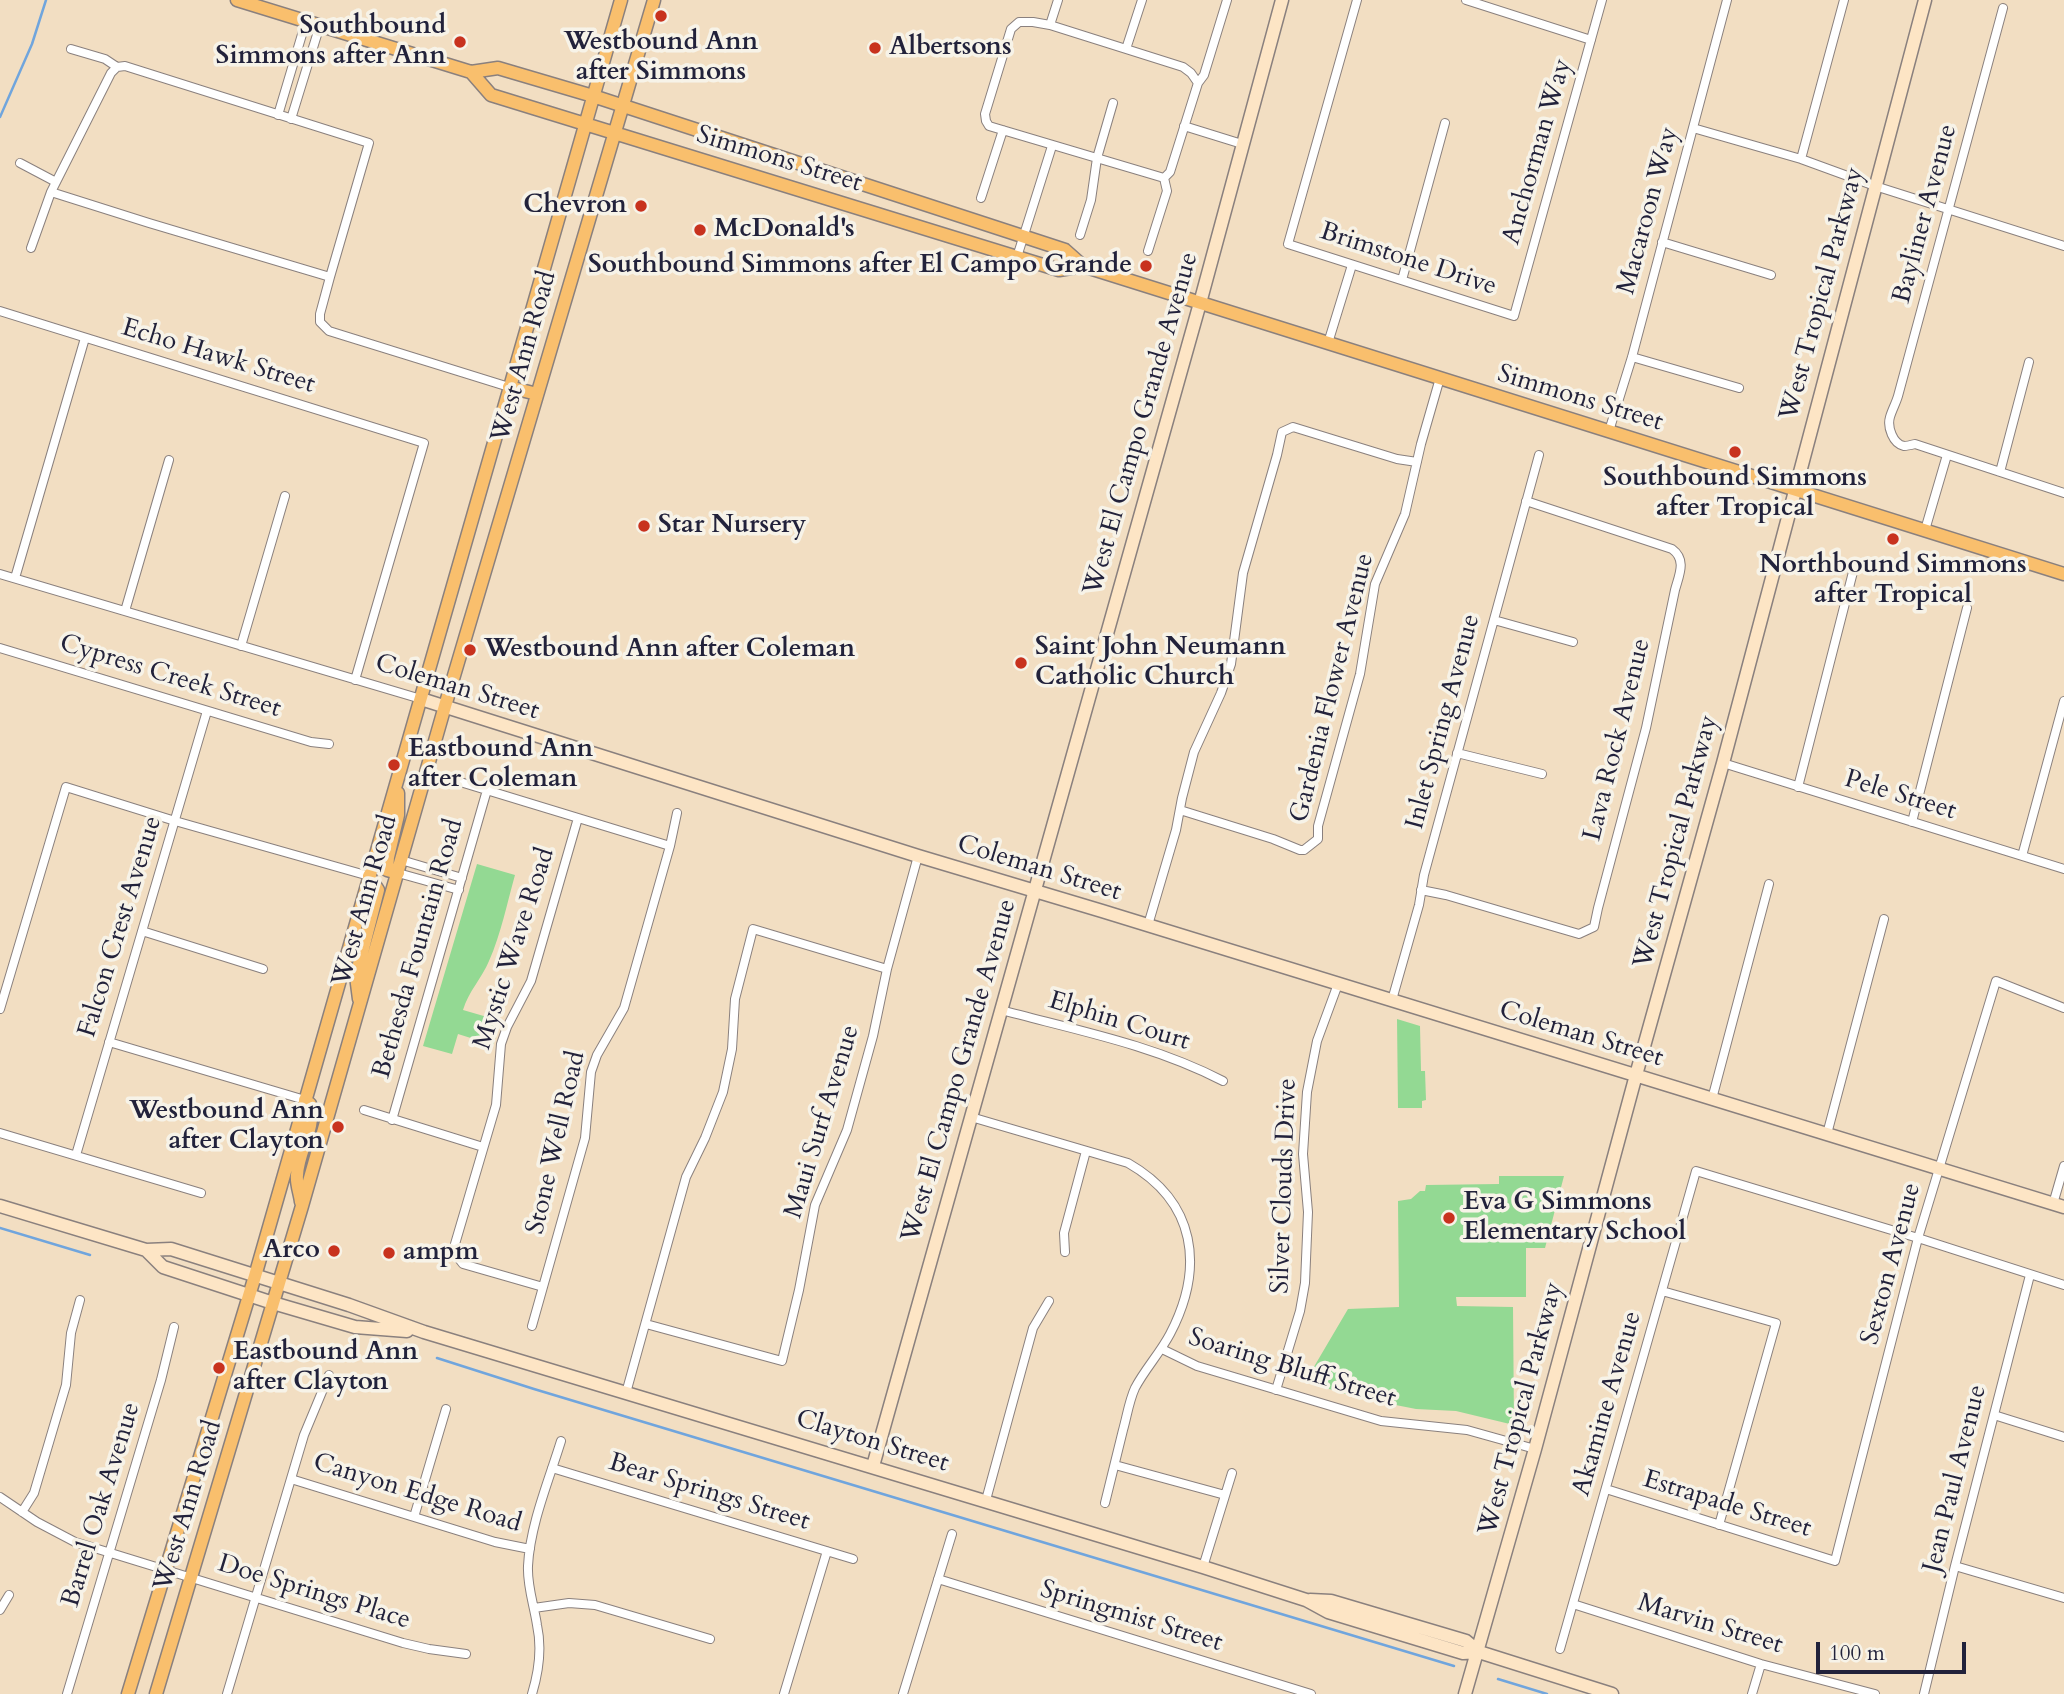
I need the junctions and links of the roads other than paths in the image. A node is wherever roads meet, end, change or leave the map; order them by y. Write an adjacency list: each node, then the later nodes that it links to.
1 (237, 0): 16 (main road, Simmons Street)
2 (621, 0): 25 (main road, West Ann Road)
3 (654, 0): 27 (main road, West Ann Road)
4 (1058, 0): 18 (street)
5 (1142, 0): 21 (street)
6 (1227, 0): 24 (street)
7 (1282, 0): 36 (street, West El Campo Grande Avenue)
8 (1357, 0): 55 (street, Brimstone Drive)
9 (1466, 0): 14 (street)
10 (1602, 0): 19 (street, Anchorman Way)
11 (1727, 0): 33 (street, Macaroon Way)
12 (1844, 0): 39 (street)
13 (1925, 0): 43 (street, West Tropical Parkway)
14 (1479, 2): 19 (street)
15 (2003, 8): 46 (street, Bayliner Avenue)
16 (306, 22): 17 (main road, Simmons Street); 28 (street)
17 (320, 26): 23 (main road, Simmons Street); 29 (street)
18 (1050, 26): 21 (street); 34 (street)
19 (1591, 40): 62 (street, Anchorman Way)
20 (71, 49): 22 (street)
21 (1126, 49): 24 (street)
22 (117, 67): 28 (street); 42 (street)
23 (471, 72): 25 (main road, Simmons Street); 31 (main road, Simmons Street)
24 (1198, 83): 32 (street)
25 (593, 96): 27 (main road, Simmons Street); 31 (main road, West Ann Road)
26 (1113, 103): 38 (street)
27 (624, 106): 35 (main road, West Ann Road); 49 (main road, Simmons Street)
28 (278, 114): 29 (street)
29 (290, 119): 58 (street)
30 (1445, 123): 59 (street)
31 (584, 124): 35 (main road, Simmons Street); 68 (main road, West Ann Road)
32 (1184, 126): 36 (street); 41 (street)
33 (1693, 128): 39 (street); 50 (street, Macaroon Way)
34 (1003, 130): 37 (street); 45 (street)
35 (615, 133): 54 (main road, Simmons Street); 70 (main road, West Ann Road)
36 (1242, 144): 60 (street, West El Campo Grande Avenue)
37 (1052, 146): 38 (street); 49 (street)
38 (1097, 158): 41 (street); 47 (street)
39 (1801, 159): 43 (street)
40 (20, 163): 42 (street)
41 (1164, 178): 53 (street)
42 (56, 182): 44 (street)
43 (1875, 186): 46 (street); 77 (street, West Tropical Parkway)
44 (51, 192): 52 (street); 58 (street)
45 (981, 198)
46 (1949, 210): 51 (street); 73 (street, Bayliner Avenue)
47 (1080, 234)
48 (2064, 235): 51 (street)
49 (1024, 236): 54 (street); 56 (main road, Simmons Street)
50 (1662, 242): 57 (street); 65 (street, Macaroon Way)
51 (2063, 245)
52 (31, 247)
53 (1148, 251)
54 (1017, 257): 56 (main road, Simmons Street)
55 (1352, 265): 59 (street, Brimstone Drive); 64 (street)
56 (1083, 266): 60 (main road, Simmons Street)
57 (1771, 275)
58 (330, 277): 68 (street)
59 (1402, 280): 62 (street, Brimstone Drive)
60 (1200, 303): 64 (main road, Simmons Street); 120 (street, West El Campo Grande Avenue)
61 (0, 312): 63 (street, Echo Hawk Street)
62 (1514, 316)
63 (85, 338): 85 (street); 92 (street, Echo Hawk Street)
64 (1328, 343): 67 (main road, Simmons Street)
65 (1632, 357): 69 (street); 71 (street, Macaroon Way)
66 (2029, 362): 76 (street)
67 (1440, 379): 71 (main road, Simmons Street); 75 (street, Gardenia Flower Avenue)
68 (509, 387): 70 (main road); 93 (main road, West Ann Road)
69 (1739, 388)
70 (537, 394): 95 (main road, West Ann Road)
71 (1609, 431): 77 (main road, Simmons Street)
72 (1539, 455): 80 (street, Inlet Spring Avenue)
73 (1947, 455): 76 (street); 81 (street)
74 (169, 460): 87 (street)
75 (1417, 462): 105 (street); 105 (street, Gardenia Flower Avenue)
76 (2000, 472): 78 (street)
77 (1795, 490): 81 (main road, Simmons Street); 99 (street, West Tropical Parkway)
78 (2064, 493)
79 (285, 496): 90 (street)
80 (1526, 501): 88 (street, Inlet Spring Avenue); 119 (street, Lava Rock Avenue)
81 (1925, 530): 84 (main road, Simmons Street)
82 (1853, 572): 103 (street)
83 (0, 574): 85 (street, Coleman Street)
84 (2064, 574)
85 (15, 578): 87 (street, Coleman Street)
86 (1967, 608): 109 (street)
87 (125, 611): 90 (street, Coleman Street)
88 (1494, 621): 89 (street); 98 (street, Inlet Spring Avenue)
89 (1573, 642)
90 (241, 646): 92 (street, Coleman Street)
91 (0, 648): 96 (street, Cypress Creek Street)
92 (355, 680): 93 (street, Coleman Street)
93 (421, 699): 95 (street, Coleman Street); 101 (main road, West Ann Road)
94 (2064, 701): 112 (street)
95 (445, 706): 111 (street, Coleman Street); 113 (main road, West Ann Road)
96 (207, 711): 97 (street, Cypress Creek Street); 108 (street, Falcon Crest Avenue)
97 (329, 744)
98 (1457, 753): 100 (street); 119 (street, Inlet Spring Avenue)
99 (1723, 763): 103 (street, Pele Street); 133 (street, West Tropical Parkway)
100 (1542, 774)
101 (399, 775): 113 (main road); 115 (main road, West Ann Road)
102 (457, 782): 104 (street)
103 (1798, 787): 109 (street, Pele Street)
104 (487, 790): 107 (street); 116 (street, Bethesda Fountain Road)
105 (1180, 810): 122 (street)
106 (677, 813): 110 (street, Stone Well Road)
107 (578, 818): 110 (street); 142 (street, Mystic Wave Road)
108 (175, 821): 115 (street); 123 (street, Falcon Crest Avenue); 130 (street)
109 (1912, 822): 112 (street, Pele Street)
110 (670, 846): 158 (street, Stone Well Road)
111 (918, 856): 120 (street, Coleman Street); 125 (street, Maui Surf Avenue)
112 (2022, 856): 114 (street, Pele Street)
113 (400, 867): 116 (street); 118 (street); 128 (main road, West Ann Road)
114 (2064, 869)
115 (369, 876): 128 (main road); 136 (main road, West Ann Road)
116 (462, 878): 118 (street, Bethesda Fountain Road)
117 (1769, 884): 135 (street)
118 (458, 890): 139 (street, Bethesda Fountain Road)
119 (1421, 890): 127 (street, Inlet Spring Avenue)
120 (1034, 891): 122 (street, Coleman Street); 131 (street, West El Campo Grande Avenue)
121 (1884, 919): 141 (street)
122 (1148, 925): 126 (street, Coleman Street)
123 (142, 931): 124 (street); 132 (street, Falcon Crest Avenue)
124 (264, 969)
125 (887, 969): 165 (street, Maui Surf Avenue); 165 (street)
126 (1338, 984): 127 (street, Coleman Street); 172 (street, Silver Clouds Drive)
127 (1392, 1000): 133 (street, Coleman Street)
128 (360, 1006): 150 (main road, West Ann Road)
129 (2064, 1008): 146 (street, Sexton Avenue)
130 (0, 1009)
131 (1001, 1010): 134 (street, Elphin Court); 138 (street, West El Campo Grande Avenue)
132 (109, 1042): 136 (street); 144 (street, Falcon Crest Avenue)
133 (1636, 1075): 135 (street, Coleman Street); 178 (street, West Tropical Parkway)
134 (1223, 1081)
135 (1712, 1099): 141 (street, Coleman Street)
136 (305, 1100): 150 (main road); 155 (main road, West Ann Road)
137 (364, 1110): 139 (street)
138 (971, 1117): 143 (street); 180 (street, West El Campo Grande Avenue)
139 (392, 1120): 142 (street)
140 (0, 1133): 144 (street)
141 (1827, 1134): 146 (street, Coleman Street)
142 (483, 1147): 158 (street, Mystic Wave Road)
143 (1086, 1151): 153 (street); 170 (street)
144 (76, 1155): 147 (street)
145 (2064, 1166): 148 (street)
146 (1940, 1170): 148 (street, Coleman Street); 151 (street, Sexton Avenue)
147 (201, 1193)
148 (2059, 1205)
149 (0, 1206): 152 (street, Clayton Street)
150 (302, 1206): 156 (main road, West Ann Road)
151 (1919, 1238): 154 (street); 159 (street, Akamine Avenue); 197 (street, Sexton Avenue)
152 (146, 1250): 155 (street, Clayton Street); 160 (street, Clayton Street)
153 (1065, 1252)
154 (2030, 1275): 157 (street); 175 (street, Jean Paul Avenue)
155 (255, 1276): 156 (street, Clayton Street); 160 (main road, West Ann Road)
156 (279, 1284): 163 (main road, West Ann Road); 164 (street, Clayton Street)
157 (2064, 1285)
158 (543, 1287): 166 (street, Stone Well Road)
159 (1662, 1291): 184 (street, Akamine Avenue); 191 (street)
160 (249, 1294): 163 (street, Clayton Street); 200 (main road, West Ann Road)
161 (80, 1300): 189 (street)
162 (1049, 1301): 187 (street)
163 (273, 1303): 168 (street, Clayton Street); 201 (main road, West Ann Road)
164 (360, 1309): 168 (street); 169 (street, Clayton Street)
165 (646, 1324): 173 (street)
166 (532, 1326)
167 (174, 1327): 195 (street, Barrel Oak Avenue)
168 (355, 1327): 169 (street, Clayton Street)
169 (425, 1332): 173 (street, Clayton Street)
170 (1162, 1349): 172 (street, Soaring Bluff Street); 179 (street)
171 (328, 1375): 183 (street)
172 (1276, 1390): 178 (street, Soaring Bluff Street)
173 (626, 1393): 180 (street, Clayton Street)
174 (446, 1409): 190 (street)
175 (1994, 1415): 176 (street); 198 (street, Jean Paul Avenue)
176 (2064, 1437)
177 (561, 1441): 181 (street)
178 (1535, 1448): 211 (street, West Tropical Parkway)
179 (1115, 1465): 185 (street); 188 (street)
180 (873, 1466): 187 (street, Clayton Street)
181 (552, 1468): 193 (street); 194 (street, Bear Springs Street)
182 (1232, 1473): 185 (street)
183 (291, 1479): 190 (street, Canyon Edge Road); 204 (street)
184 (1605, 1489): 191 (street, Estrapade Street); 206 (street, Akamine Avenue)
185 (1225, 1495): 199 (street)
186 (0, 1497): 189 (street, Doe Springs Place)
187 (986, 1500): 199 (street, Clayton Street)
188 (1105, 1503)
189 (22, 1512): 195 (street, Doe Springs Place)
190 (414, 1517): 193 (street, Canyon Edge Road)
191 (1719, 1524): 197 (street, Estrapade Street)
192 (952, 1534): 202 (street)
193 (530, 1549): 207 (street)
194 (827, 1551): 196 (street, Bear Springs Street); 219 (street)
195 (109, 1554): 200 (street, Doe Springs Place); 214 (street, Barrel Oak Avenue)
196 (853, 1559)
197 (1835, 1561)
198 (1955, 1566): 205 (street); 226 (street, Jean Paul Avenue)
199 (1203, 1567): 211 (street, Clayton Street)
200 (165, 1570): 201 (street, Doe Springs Place); 215 (main road, West Ann Road)
201 (191, 1578): 204 (street, Doe Springs Place); 216 (main road, West Ann Road)
202 (938, 1580): 220 (street); 221 (street, Springmist Street)
203 (9, 1595): 208 (street)
204 (255, 1598): 212 (street, Doe Springs Place); 217 (street)
205 (2064, 1598)
206 (1573, 1605): 210 (street, Akamine Avenue); 213 (street, Marvin Street)
207 (534, 1608): 209 (street); 218 (street)
208 (0, 1610)
209 (710, 1639)
210 (1560, 1649)
211 (1479, 1652): 222 (street, West Tropical Parkway); 223 (street, Clayton Street)
212 (466, 1654)
213 (1761, 1664): 224 (street); 225 (street, Marvin Street)
214 (67, 1694)
215 (128, 1694)
216 (156, 1694)
217 (227, 1694)
218 (532, 1694)
219 (784, 1694)
220 (903, 1694)
221 (1311, 1694)
222 (1465, 1694)
223 (1612, 1694)
224 (1752, 1694)
225 (1875, 1694)
226 (1924, 1694)

